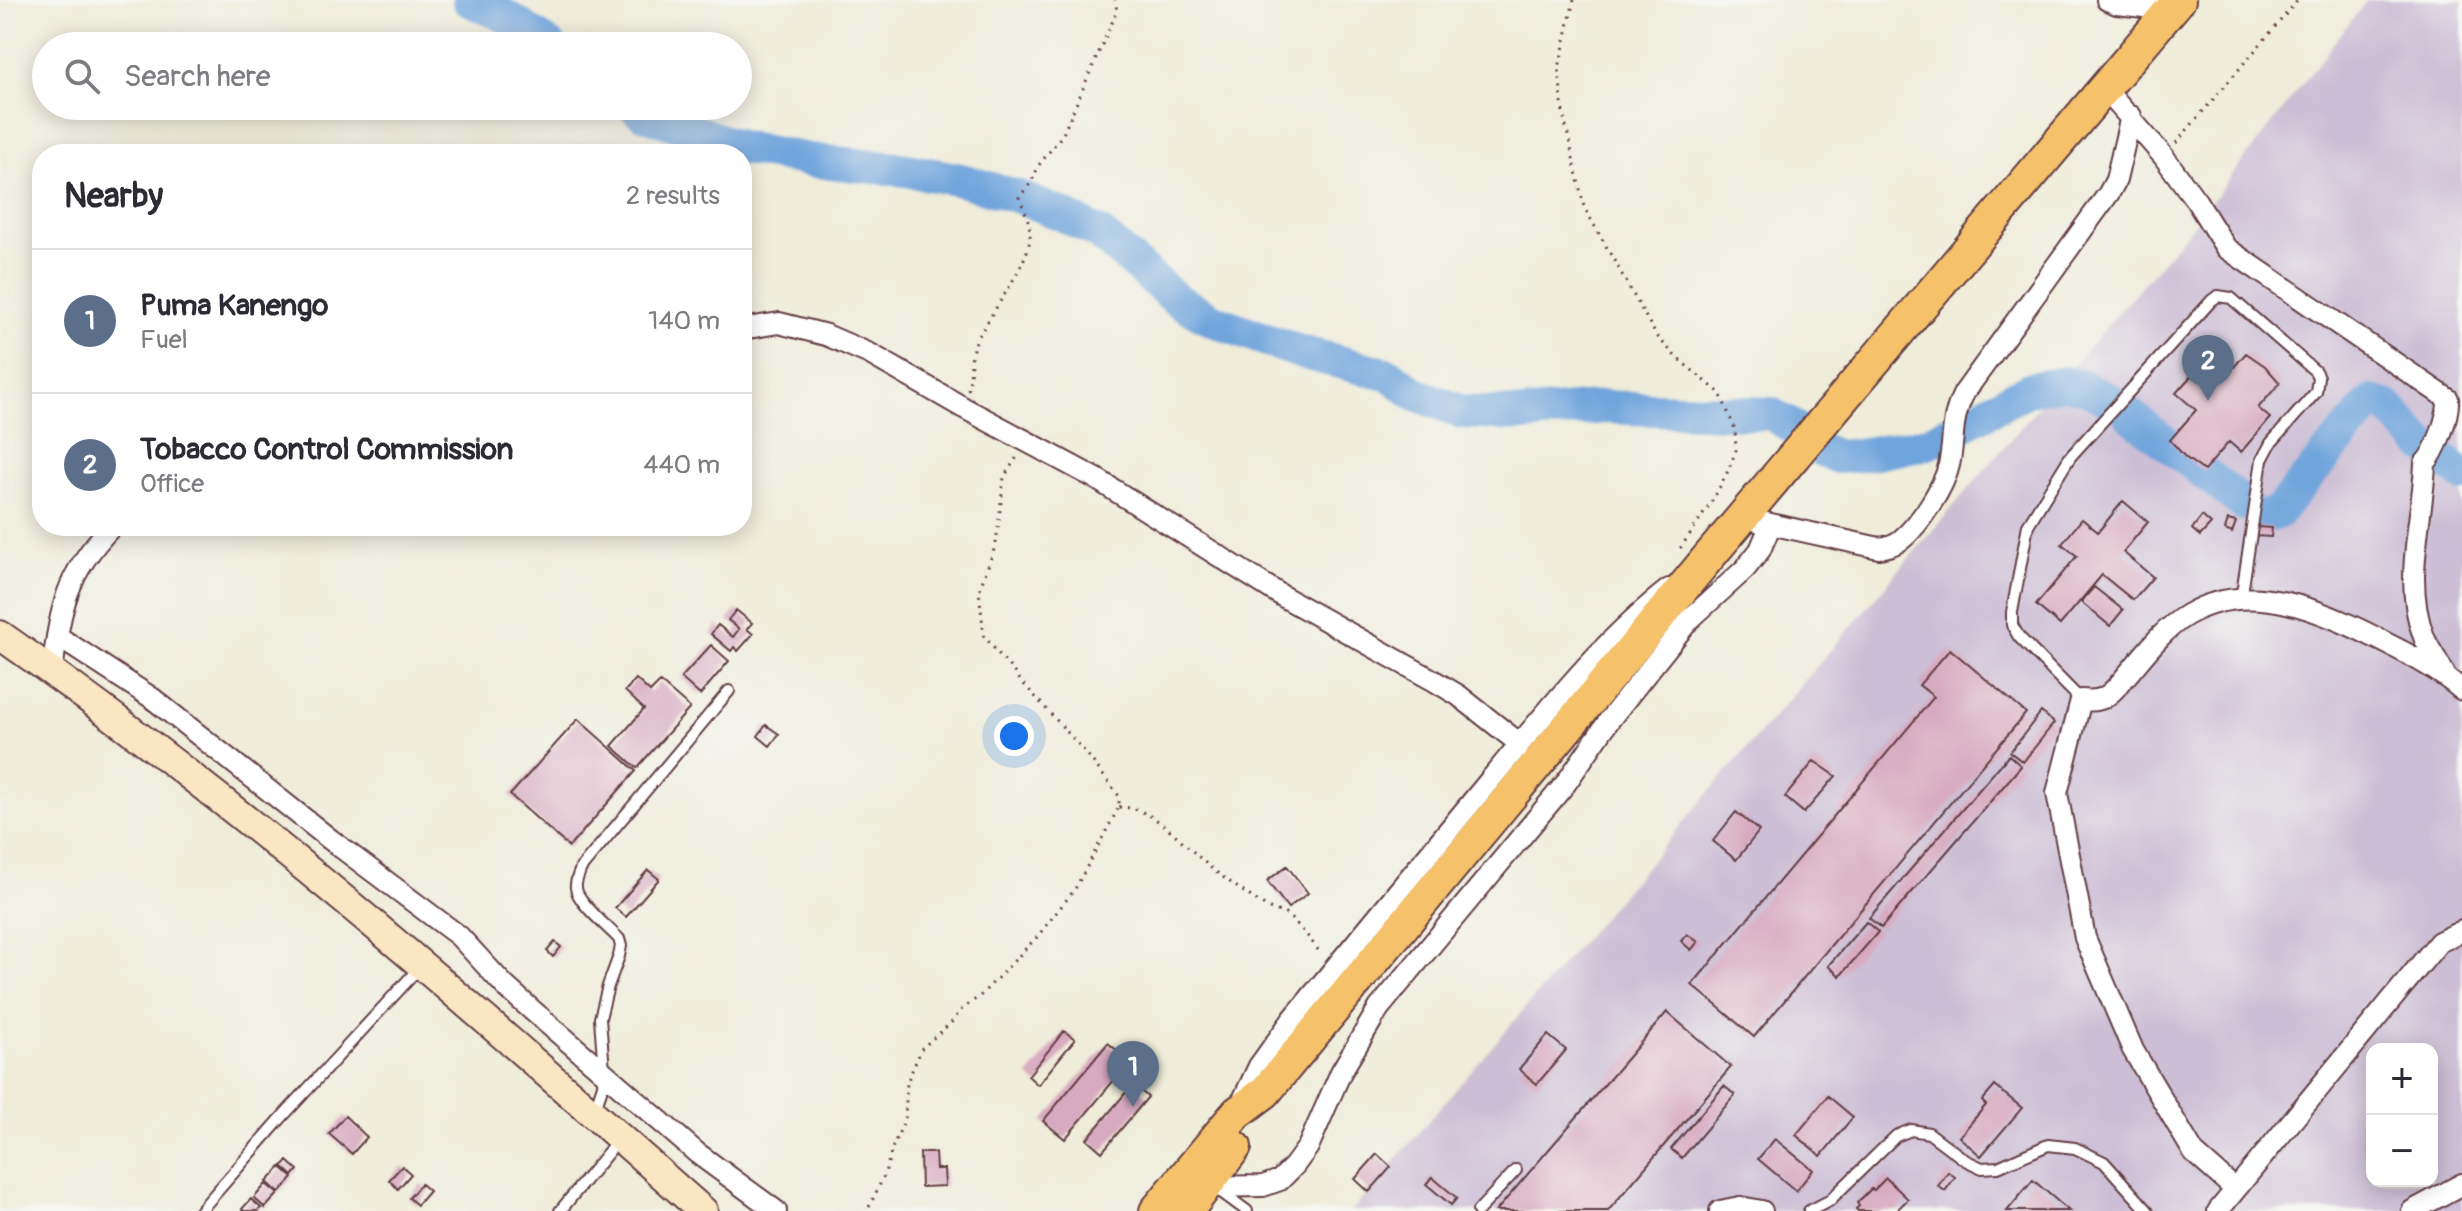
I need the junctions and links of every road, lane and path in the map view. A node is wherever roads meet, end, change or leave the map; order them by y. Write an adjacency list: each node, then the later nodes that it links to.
1 (1115, 0): 10 (path)
2 (1574, 0): 14 (path)
3 (2107, 0): 5 (street)
4 (2298, 0): 8 (path)
5 (2175, 5): 6 (highway)
6 (2104, 88): 7 (street); 12 (highway)
7 (2131, 116): 8 (street); 12 (street)
8 (2164, 157): 19 (street)
9 (752, 327): 10 (street)
10 (964, 408): 11 (street)
11 (1027, 440): 23 (street); 24 (path)
12 (1756, 521): 14 (highway); 36 (street)
13 (104, 536): 17 (street)
14 (1691, 557): 23 (street); 29 (highway)
15 (2241, 600): 19 (street); 22 (street); 22 (lane)
16 (0, 635): 18 (main road)
17 (57, 636): 18 (street); 28 (street)
18 (52, 671): 26 (main road)
19 (2445, 675): 20 (street)
20 (2462, 690)
21 (729, 691): 28 (lane)
22 (2081, 700): 35 (street)
23 (1520, 744): 27 (street)
24 (1119, 807): 27 (path); 37 (path)
25 (2462, 931): 35 (street)
26 (421, 966): 31 (main road); 38 (lane)
27 (1333, 970): 30 (street)
28 (604, 1071): 31 (lane); 41 (street)
29 (1265, 1092): 30 (highway); 36 (highway)
30 (1237, 1113): 42 (highway)
31 (593, 1114): 32 (main road)
32 (620, 1138): 39 (lane); 40 (main road)
33 (1516, 1170): 44 (lane)
34 (2462, 1184): 50 (street)
35 (2235, 1189): 49 (street)
36 (1203, 1195): 43 (lane)
37 (869, 1207)
38 (200, 1211)
39 (560, 1211)
40 (703, 1211)
41 (776, 1211)
42 (1156, 1211)
43 (1247, 1211)
44 (1478, 1211)
45 (1720, 1211): 46 (street)
46 (1762, 1211)
47 (1809, 1211): 48 (lane)
48 (2148, 1211)
49 (2218, 1211)
50 (2412, 1211)

